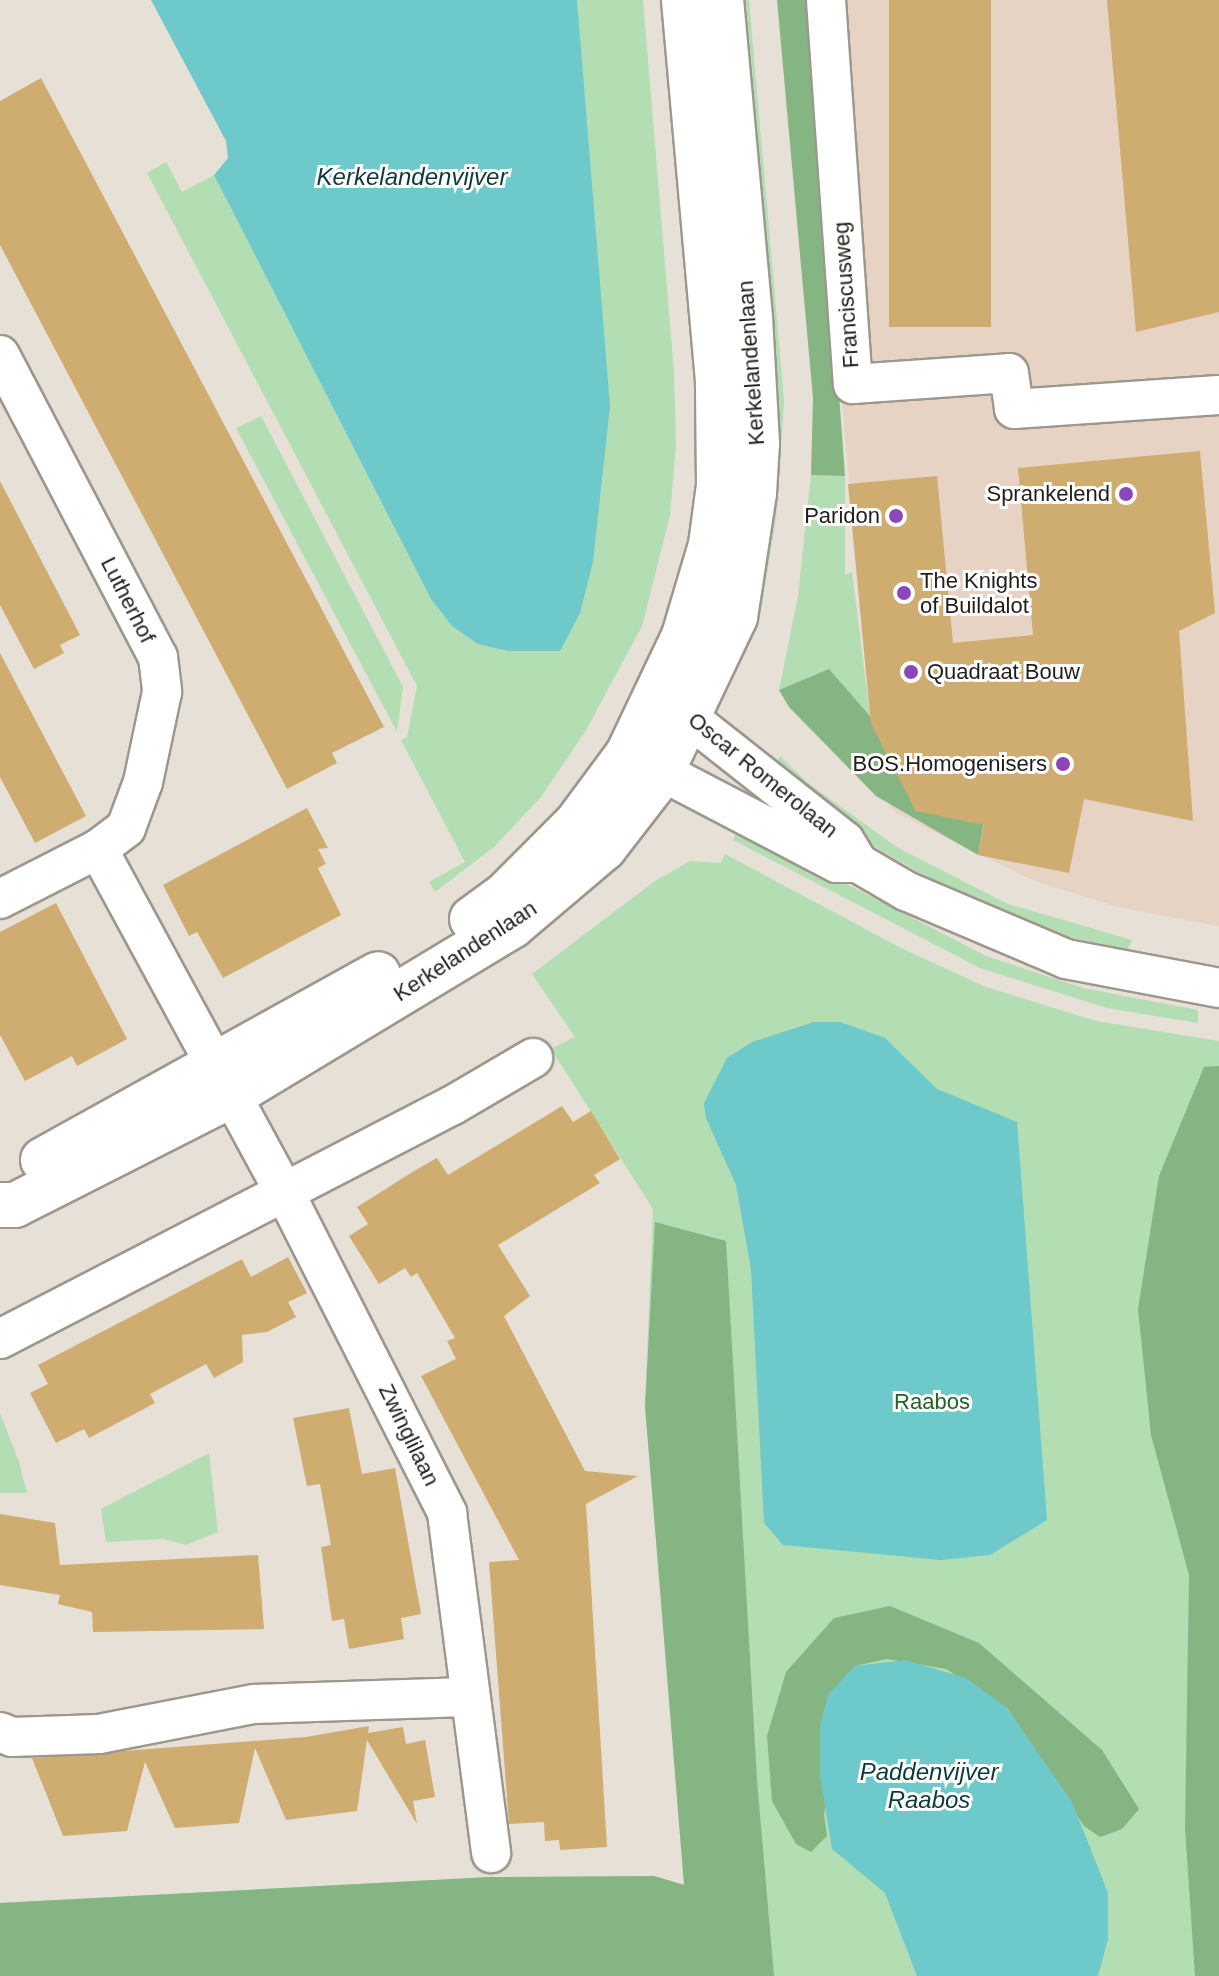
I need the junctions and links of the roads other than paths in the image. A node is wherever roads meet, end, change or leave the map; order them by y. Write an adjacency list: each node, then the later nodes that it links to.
1 (684, 0): 6 (street, Kerkelandenlaan)
2 (721, 0): 6 (street, Kerkelandenlaan)
3 (826, 0): 5 (street, Franciscusweg)
4 (0, 355): 8 (street, Lutherhof)
5 (1219, 395)
6 (676, 706): 7 (street, Kerkelandenlaan); 9 (street, Oscar Romerolaan)
7 (645, 762): 9 (street, Oscar Romerolaan); 13 (street, Kerkelandenlaan)
8 (98, 849): 10 (street, Lutherhof); 13 (street)
9 (858, 863): 11 (street, Oscar Romerolaan)
10 (0, 899)
11 (1219, 988)
12 (533, 1058): 15 (street)
13 (223, 1083): 14 (street, Kerkelandenlaan); 15 (street, Zwinglilaan); 16 (street, Kerkelandenlaan)
14 (0, 1184)
15 (285, 1193): 17 (street); 18 (street, Zwinglilaan)
16 (0, 1205)
17 (0, 1339)
18 (467, 1697): 19 (street); 20 (street, Zwinglilaan)
19 (0, 1732)
20 (491, 1853)

